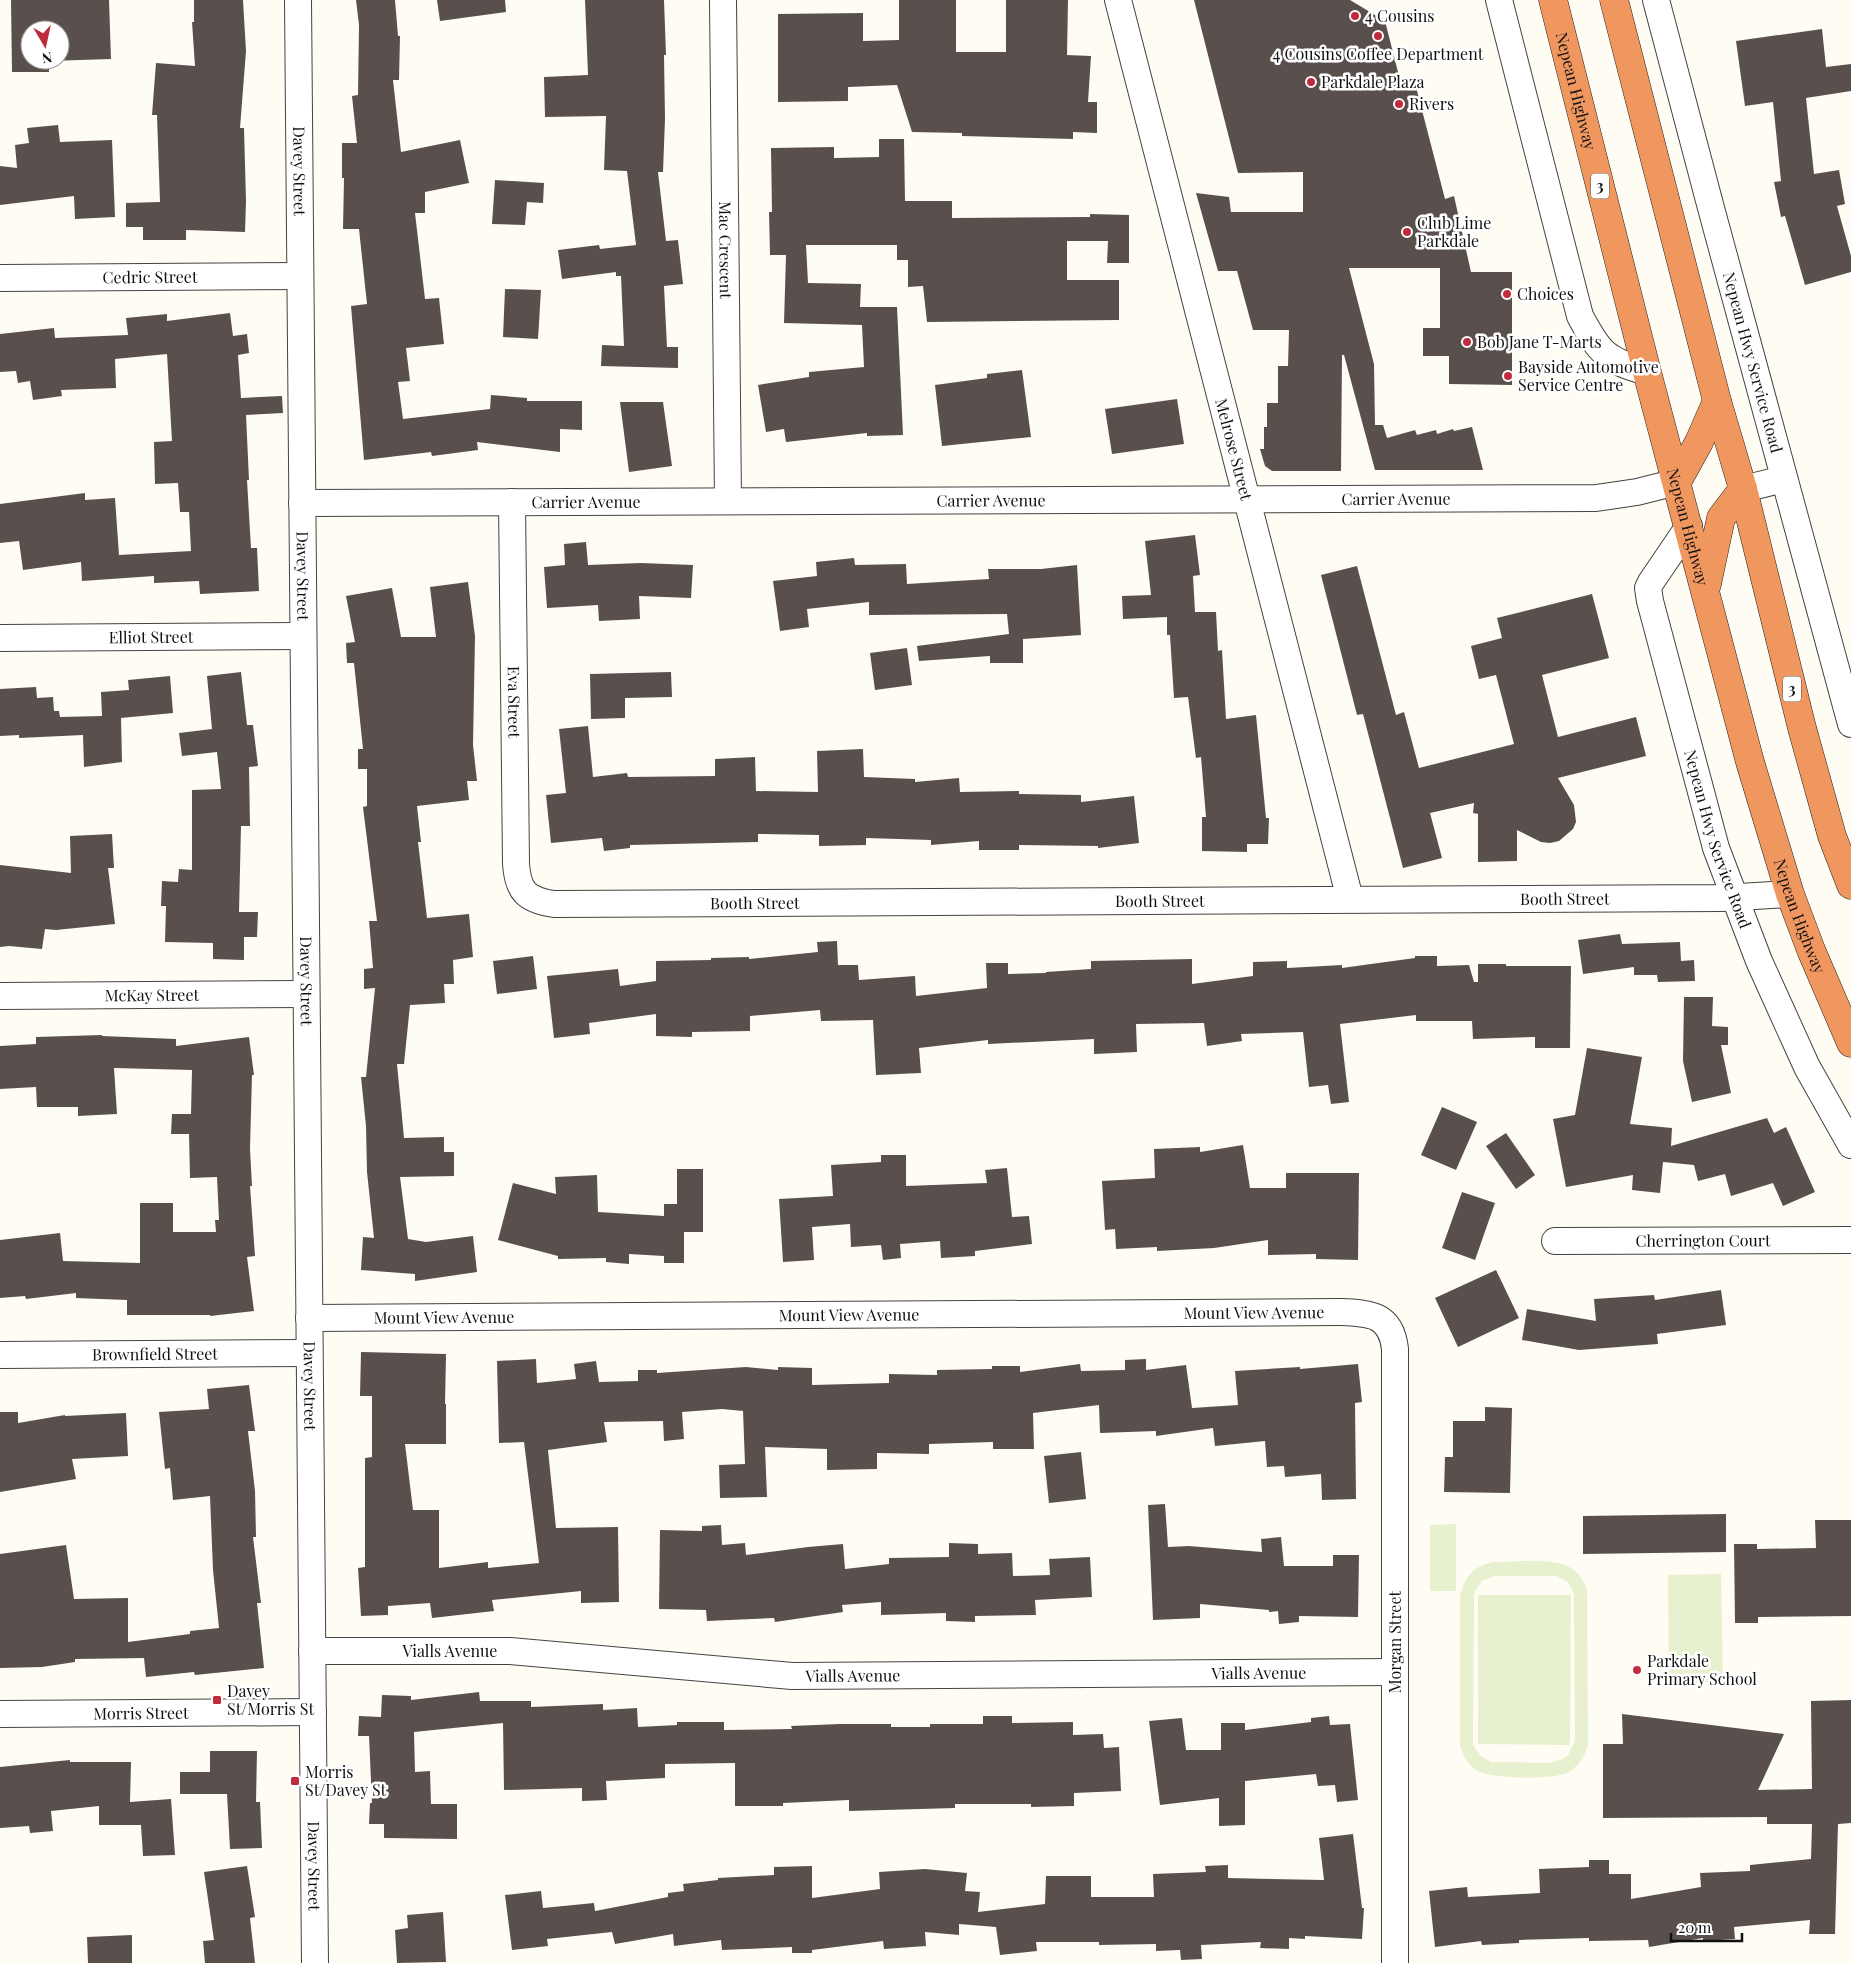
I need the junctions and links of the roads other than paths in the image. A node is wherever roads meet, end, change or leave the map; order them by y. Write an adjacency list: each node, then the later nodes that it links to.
1 (298, 0): 8 (street, Davey Street)
2 (723, 0): 16 (street, Mac Crescent)
3 (1118, 0): 15 (street, Melrose Street)
4 (1500, 0): 10 (street)
5 (1553, 0): 10 (highway, Nepean Highway / 3)
6 (1614, 0): 11 (highway, 3)
7 (1656, 0): 12 (street, Nepean Hwy Service Road)
8 (300, 276): 9 (street, Cedric Street); 18 (street, Davey Street)
9 (0, 278)
10 (1648, 372): 13 (highway, Nepean Highway / 3)
11 (1717, 401): 13 (highway); 14 (highway, 3)
12 (1784, 479): 14 (street); 23 (street, Nepean Hwy Service Road)
13 (1677, 482): 15 (street, Carrier Avenue); 19 (highway, Nepean Highway / 3)
14 (1743, 489): 20 (highway); 24 (highway, 3)
15 (1246, 499): 16 (street, Carrier Avenue); 28 (street, Melrose Street)
16 (728, 500): 17 (street, Carrier Avenue)
17 (512, 502): 18 (street, Carrier Avenue); 27 (street, Eva Street)
18 (302, 503): 21 (street, Davey Street)
19 (1689, 526): 20 (highway, Nepean Highway / 3); 26 (street, Nepean Hwy Service Road)
20 (1706, 593): 25 (highway, Nepean Highway / 3)
21 (303, 636): 22 (street, Elliot Street); 29 (street, Davey Street)
22 (0, 638)
23 (1851, 724)
24 (1851, 885)
25 (1790, 894): 26 (street, Booth Street); 31 (highway, Nepean Highway / 3)
26 (1736, 897): 28 (street, Booth Street); 32 (street, Nepean Hwy Service Road)
27 (531, 898): 28 (street, Booth Street)
28 (1350, 899)
29 (306, 994): 30 (street, McKay Street); 35 (street, Davey Street)
30 (0, 996)
31 (1851, 1043)
32 (1851, 1145)
33 (1851, 1240): 34 (street, Cherrington Court)
34 (1555, 1241)
35 (309, 1318): 36 (street, Mount View Avenue); 37 (street, Davey Street)
36 (1386, 1324): 40 (street, Morgan Street)
37 (310, 1353): 38 (street, Brownfield Street); 39 (street, Davey Street)
38 (0, 1355)
39 (312, 1651): 40 (street, Vialls Avenue); 41 (street, Davey Street)
40 (1395, 1672): 44 (street, Morgan Street)
41 (313, 1712): 42 (street, Morris Street); 43 (street, Davey Street)
42 (0, 1714)
43 (315, 1963)
44 (1394, 1963)

